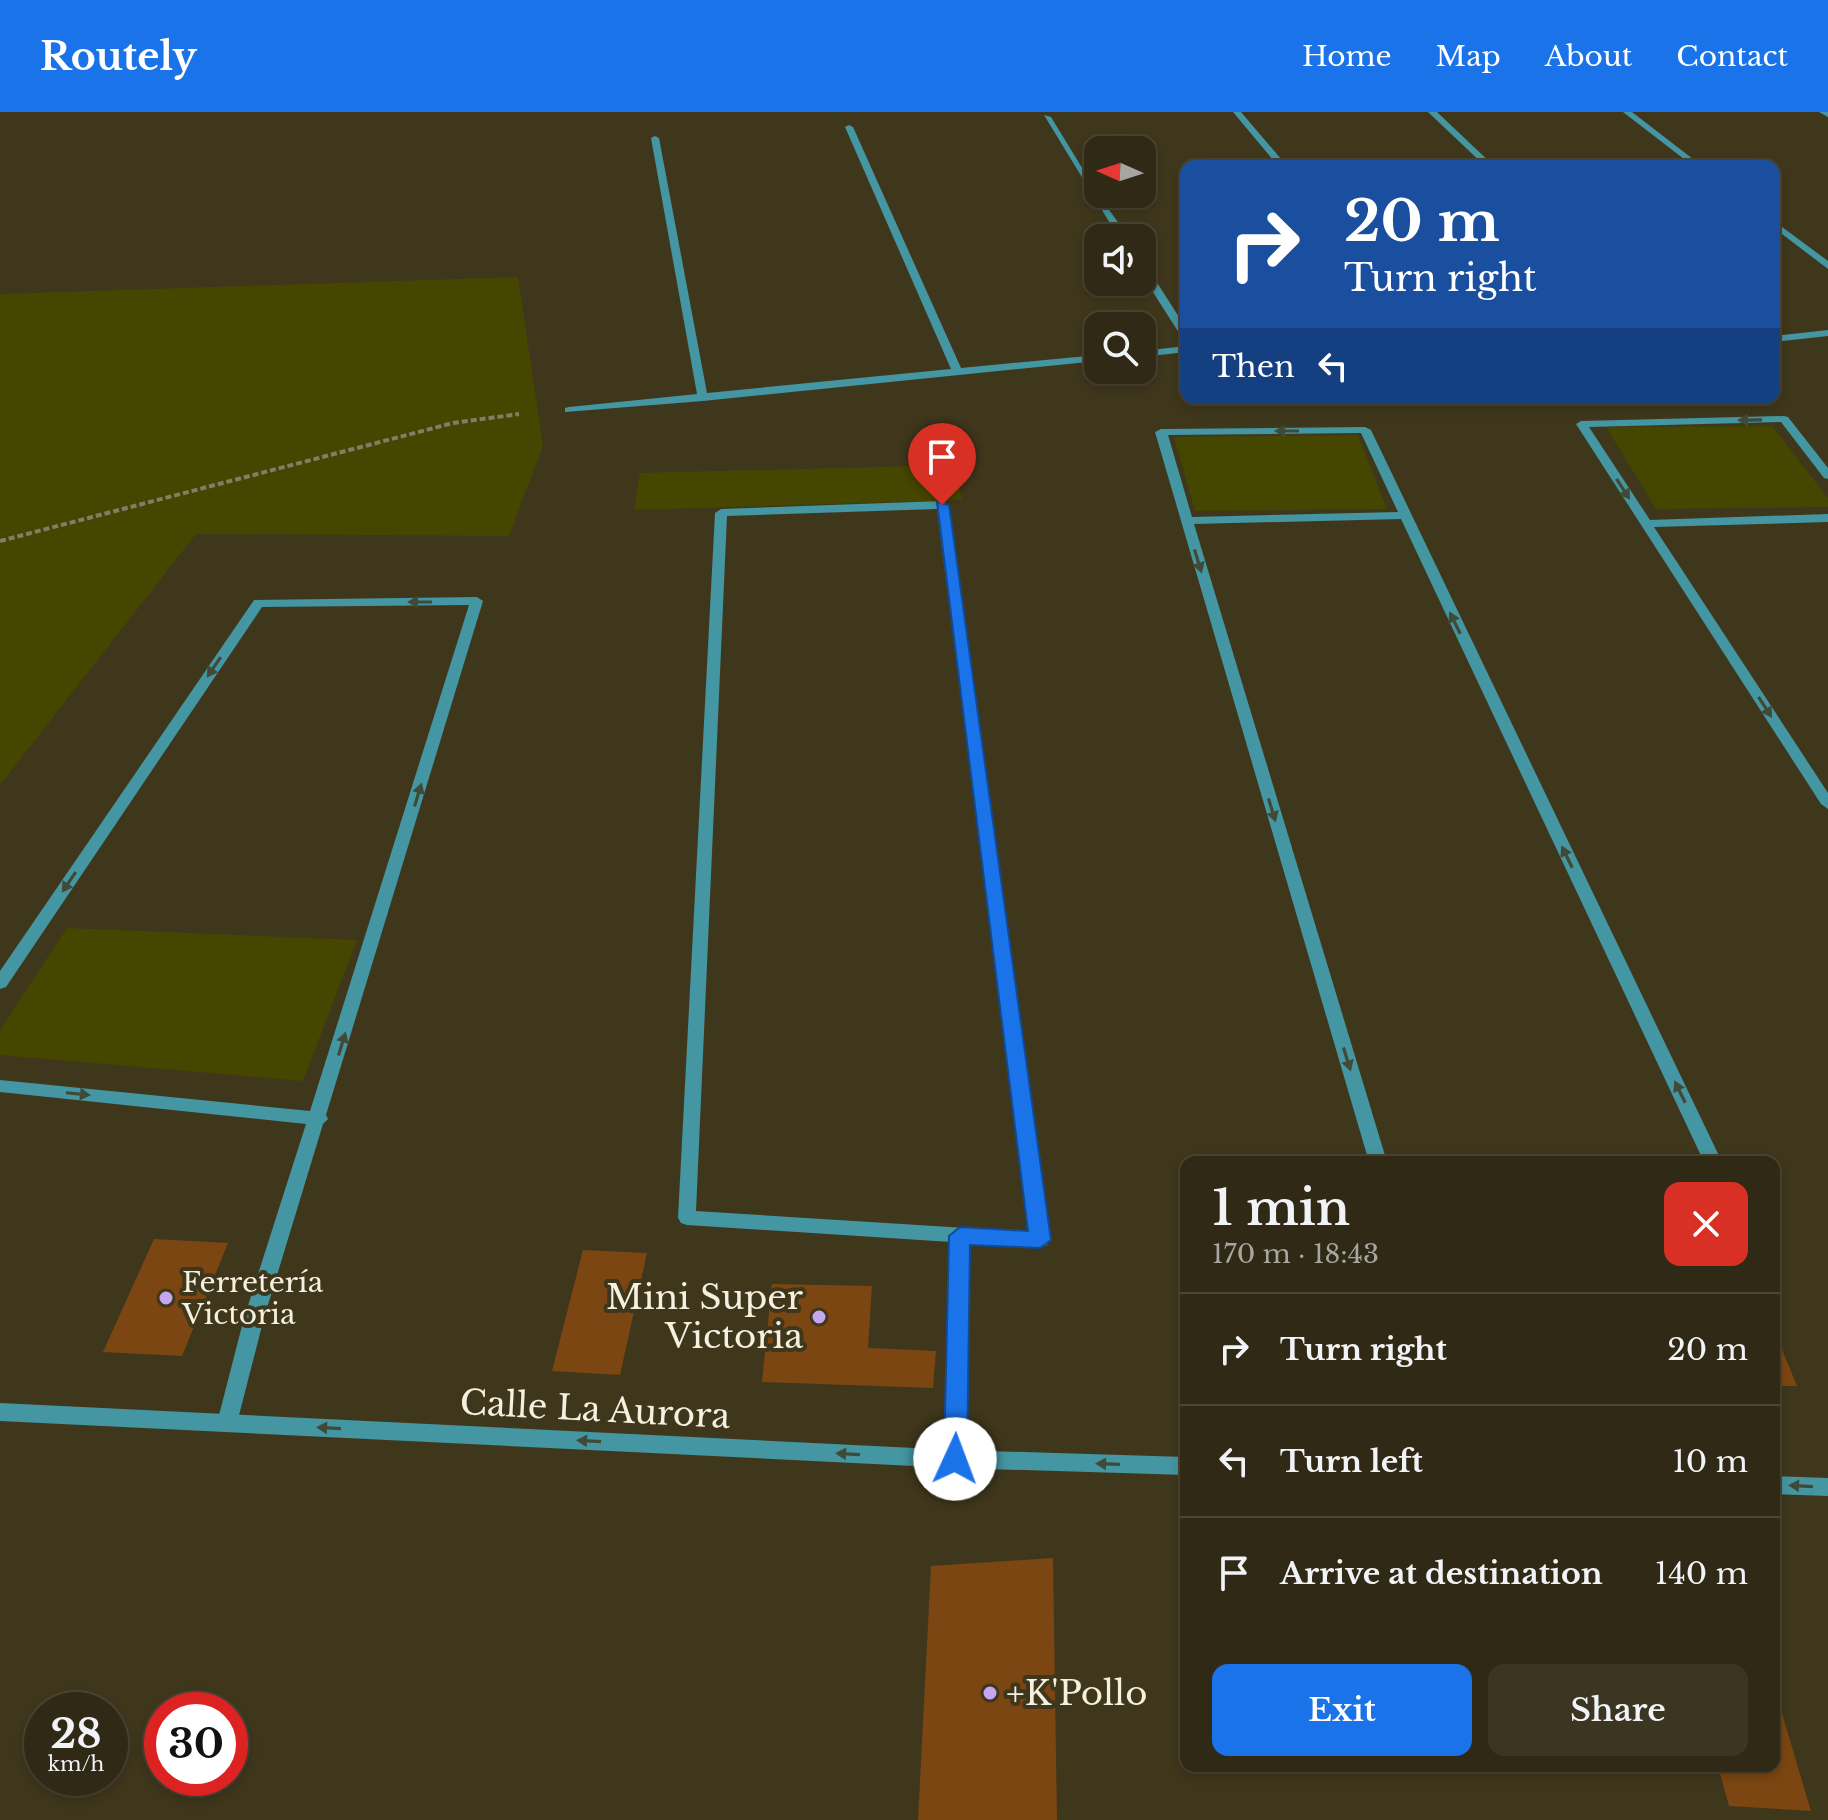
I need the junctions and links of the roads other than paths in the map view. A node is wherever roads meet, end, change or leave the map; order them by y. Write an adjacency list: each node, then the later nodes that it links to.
1 (1237, 112): 9 (street)
2 (1432, 112): 10 (street)
3 (1627, 112): 11 (street)
4 (1823, 112): 5 (street)
5 (1828, 115)
6 (1047, 117): 12 (street)
7 (849, 127): 22 (street)
8 (655, 138): 23 (street)
9 (1278, 160)
10 (1484, 160)
11 (1690, 160)
12 (1115, 224)
13 (1780, 229): 14 (street)
14 (1828, 266)
15 (1156, 289): 16 (street)
16 (1180, 327)
17 (1828, 333): 18 (street)
18 (1780, 338)
19 (1180, 350): 20 (street)
20 (1156, 352)
21 (1084, 360): 22 (street)
22 (958, 373): 23 (street)
23 (703, 398): 24 (street)
24 (569, 410)
25 (1828, 476): 29 (street, one-way to 29)
26 (1403, 515): 28 (street); 28 (street, one-way to 28); 35 (street, one-way to 26)
27 (1828, 518): 29 (street)
28 (1186, 521): 34 (street, one-way to 34)
29 (1646, 524): 30 (street, one-way to 30)
30 (1828, 804)
31 (0, 983): 33 (street, one-way to 31)
32 (0, 1086): 33 (street, one-way to 33)
33 (319, 1119): 38 (street)
34 (1376, 1156)
35 (1710, 1156)
36 (960, 1236): 36 (street); 39 (street)
37 (0, 1412): 38 (street, Calle La Aurora)
38 (227, 1423): 39 (street, Calle La Aurora, one-way to 38)
39 (955, 1459): 40 (street, Calle La Aurora, one-way to 39)
40 (1180, 1466)
41 (1780, 1485): 42 (street, one-way to 41)
42 (1828, 1487)

